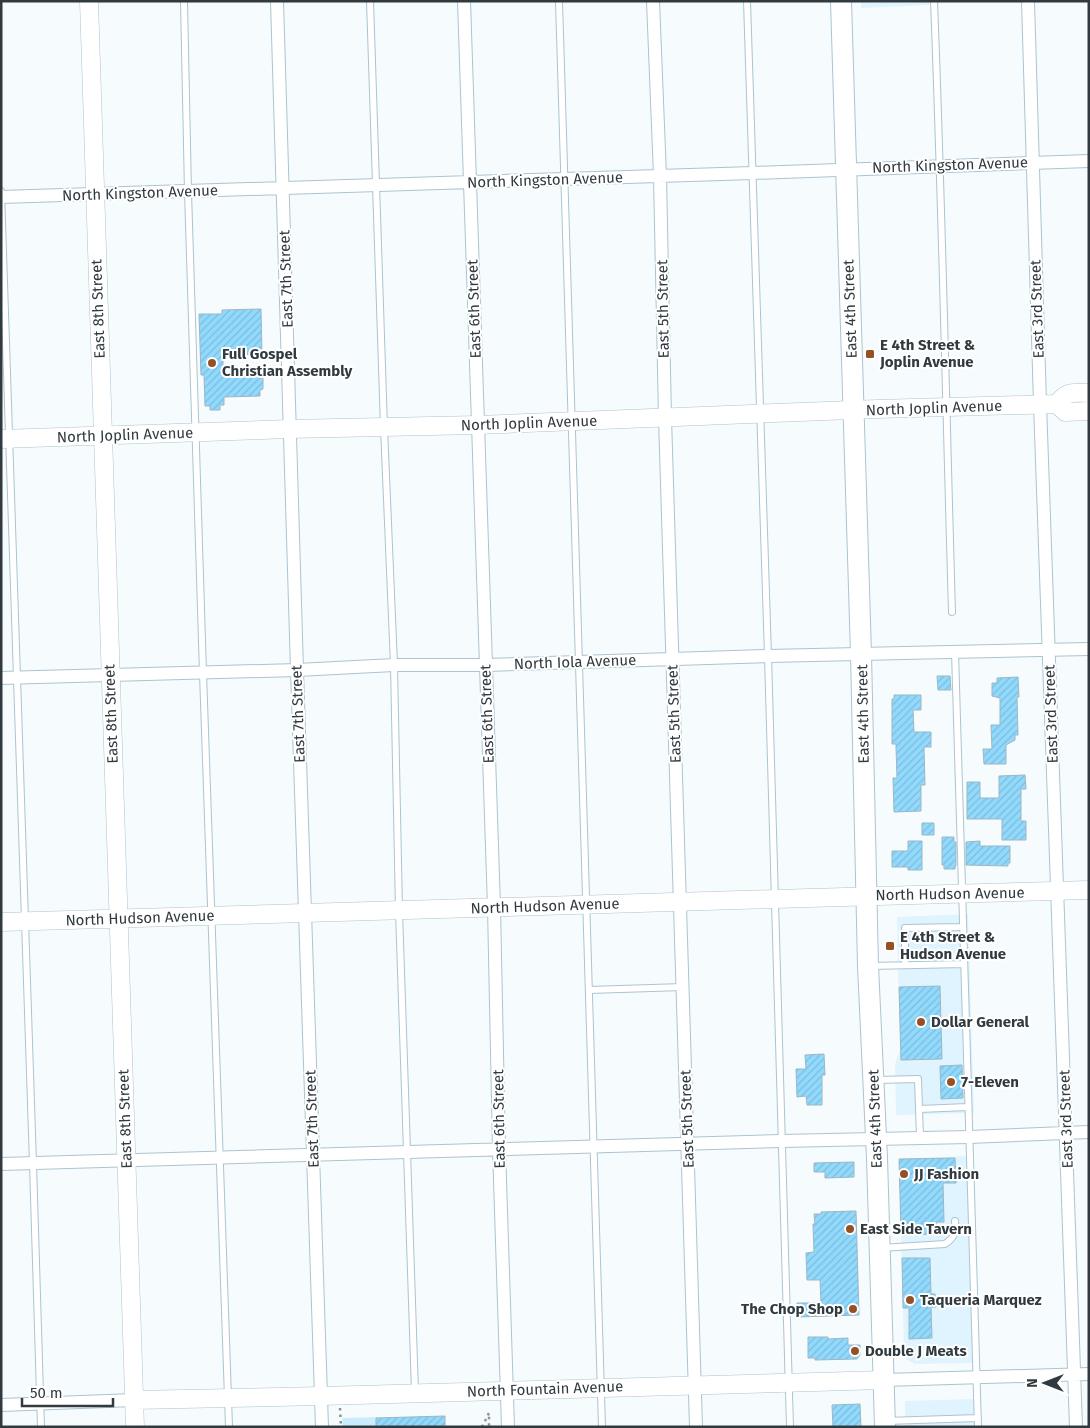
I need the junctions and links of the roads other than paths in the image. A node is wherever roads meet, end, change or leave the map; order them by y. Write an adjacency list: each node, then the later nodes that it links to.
1 (89, 1): 24 (street, East 8th Street)
2 (184, 1): 23 (lane)
3 (277, 1): 21 (street, East 7th Street)
4 (370, 1): 20 (lane)
5 (464, 1): 19 (street, East 6th Street)
6 (559, 1): 18 (lane)
7 (653, 1): 17 (street, East 5th Street)
8 (747, 1): 16 (lane)
9 (841, 1): 15 (main road, East 4th Street)
10 (934, 1): 14 (lane)
11 (1028, 1): 13 (street, East 3rd Street)
12 (1089, 161): 13 (street, North Kingston Avenue)
13 (1033, 162): 14 (street, North Kingston Avenue); 27 (street, East 3rd Street)
14 (940, 166): 15 (street, North Kingston Avenue); 28 (lane)
15 (846, 170): 16 (street, North Kingston Avenue); 29 (main road, East 4th Street)
16 (753, 173): 17 (street, North Kingston Avenue); 31 (lane)
17 (660, 176): 18 (street, North Kingston Avenue); 32 (street, East 5th Street)
18 (563, 179): 19 (street, North Kingston Avenue); 33 (lane)
19 (470, 182): 20 (street, North Kingston Avenue); 34 (street, East 6th Street)
20 (377, 185): 21 (street, North Kingston Avenue); 35 (lane)
21 (283, 188): 23 (street, North Kingston Avenue); 36 (street, East 7th Street)
22 (1, 190): 25 (lane)
23 (188, 192): 24 (street, North Kingston Avenue); 37 (lane)
24 (95, 194): 25 (street, North Kingston Avenue); 38 (street, East 8th Street)
25 (1, 197): 39 (lane)
26 (1089, 393): 27 (street, North Joplin Avenue)
27 (1048, 404): 28 (street, North Joplin Avenue); 30 (street, North Joplin Avenue); 42 (street, East 3rd Street)
28 (946, 407): 29 (street, North Joplin Avenue); 40 (lane)
29 (853, 410): 31 (street, North Joplin Avenue); 44 (main road, East 4th Street)
30 (1089, 411)
31 (760, 414): 32 (street, North Joplin Avenue); 45 (lane)
32 (665, 418): 33 (street, North Joplin Avenue); 46 (street, East 5th Street)
33 (571, 422): 34 (street, North Joplin Avenue); 47 (lane)
34 (478, 425): 35 (street, North Joplin Avenue); 49 (street, East 6th Street)
35 (384, 428): 36 (street, North Joplin Avenue); 48 (lane)
36 (290, 429): 37 (street, North Joplin Avenue); 50 (street, East 7th Street)
37 (196, 432): 38 (street, North Joplin Avenue); 51 (lane)
38 (102, 435): 39 (street, North Joplin Avenue); 52 (street, East 8th Street)
39 (5, 438): 54 (lane)
40 (952, 612)
41 (1089, 649): 42 (street, North Iola Avenue)
42 (1048, 650): 43 (street, North Iola Avenue); 56 (street, East 3rd Street)
43 (955, 652): 44 (street, North Iola Avenue); 57 (lane)
44 (861, 654): 45 (street, North Iola Avenue); 58 (main road, East 4th Street)
45 (768, 656): 46 (street, North Iola Avenue); 59 (lane)
46 (672, 659): 47 (street, North Iola Avenue); 60 (street, East 5th Street)
47 (579, 662): 49 (street, North Iola Avenue); 61 (lane)
48 (394, 665): 49 (street, North Iola Avenue); 50 (street, North Iola Avenue); 63 (lane)
49 (486, 665): 62 (street, East 6th Street)
50 (297, 670): 51 (street, North Iola Avenue); 64 (street, East 7th Street)
51 (203, 673): 52 (street, North Iola Avenue); 65 (lane)
52 (110, 676): 54 (street, North Iola Avenue); 66 (street, East 8th Street)
53 (1, 678): 54 (street, North Iola Avenue)
54 (17, 678): 68 (lane)
55 (1089, 890): 56 (street, North Hudson Avenue)
56 (1057, 892): 57 (street, North Hudson Avenue); 79 (street, East 3rd Street)
57 (962, 894): 58 (street, North Hudson Avenue); 69 (lane)
58 (864, 896): 59 (street, North Hudson Avenue); 72 (main road, East 4th Street)
59 (775, 899): 60 (street, North Hudson Avenue); 83 (lane)
60 (680, 902): 61 (street, North Hudson Avenue); 73 (street, East 5th Street)
61 (586, 904): 62 (street, North Hudson Avenue); 74 (lane)
62 (494, 907): 63 (street, North Hudson Avenue); 86 (street, East 6th Street)
63 (399, 911): 64 (street, North Hudson Avenue); 87 (lane)
64 (305, 914): 65 (street, North Hudson Avenue); 88 (street, East 7th Street)
65 (210, 916): 66 (street, North Hudson Avenue); 89 (lane)
66 (119, 919): 68 (street, North Hudson Avenue); 90 (street, East 8th Street)
67 (1, 922): 68 (street, North Hudson Avenue)
68 (24, 922): 92 (lane)
69 (962, 927): 70 (lane); 71 (lane)
70 (964, 964): 71 (lane); 76 (lane)
71 (905, 965): 72 (lane)
72 (868, 966): 75 (main road, East 4th Street)
73 (683, 987): 74 (lane); 84 (street, East 5th Street)
74 (589, 990): 85 (lane)
75 (874, 1080): 77 (lane); 82 (main road, East 4th Street)
76 (968, 1107): 77 (lane); 81 (lane)
77 (919, 1109): 80 (lane)
78 (1089, 1132): 79 (street)
79 (1066, 1133): 81 (street); 95 (street, East 3rd Street)
80 (920, 1137): 81 (street); 82 (street)
81 (969, 1137): 97 (lane)
82 (876, 1139): 83 (street); 94 (main road, East 4th Street)
83 (781, 1141): 84 (street); 99 (lane)
84 (688, 1144): 85 (street); 100 (street, East 5th Street)
85 (593, 1146): 86 (street); 101 (lane)
86 (499, 1149): 87 (street); 102 (street, East 6th Street)
87 (408, 1152): 88 (street); 103 (lane)
88 (314, 1156): 89 (street); 104 (street, East 7th Street)
89 (220, 1159): 90 (street); 105 (lane)
90 (126, 1160): 92 (street); 106 (street, East 8th Street)
91 (1, 1164): 92 (street)
92 (33, 1164): 107 (lane)
93 (955, 1221): 94 (lane)
94 (880, 1248): 98 (main road, East 4th Street)
95 (1074, 1374): 96 (street, North Fountain Avenue); 97 (street, North Fountain Avenue); 120 (street, East 3rd Street)
96 (1089, 1374)
97 (976, 1377): 98 (street, North Fountain Avenue); 109 (lane)
98 (884, 1380): 99 (street, North Fountain Avenue); 110 (main road, East 4th Street)
99 (789, 1382): 100 (street, North Fountain Avenue); 118 (lane)
100 (695, 1385): 101 (street, North Fountain Avenue); 117 (street, East 5th Street)
101 (600, 1388): 102 (street, North Fountain Avenue); 116 (lane)
102 (507, 1391): 103 (street, North Fountain Avenue); 115 (street, East 6th Street)
103 (415, 1392): 104 (street, North Fountain Avenue)
104 (322, 1396): 105 (street, North Fountain Avenue); 114 (street, East 7th Street)
105 (228, 1397): 106 (street, North Fountain Avenue); 113 (lane)
106 (134, 1400): 107 (street, North Fountain Avenue); 112 (street, East 8th Street)
107 (40, 1404): 108 (street, North Fountain Avenue); 111 (lane)
108 (1, 1405)
109 (978, 1418): 110 (lane); 119 (lane)
110 (885, 1424)
111 (40, 1427)
112 (135, 1427)
113 (229, 1427)
114 (322, 1427)
115 (508, 1427)
116 (602, 1427)
117 (696, 1427)
118 (790, 1427)
119 (978, 1427)
120 (1076, 1427)

